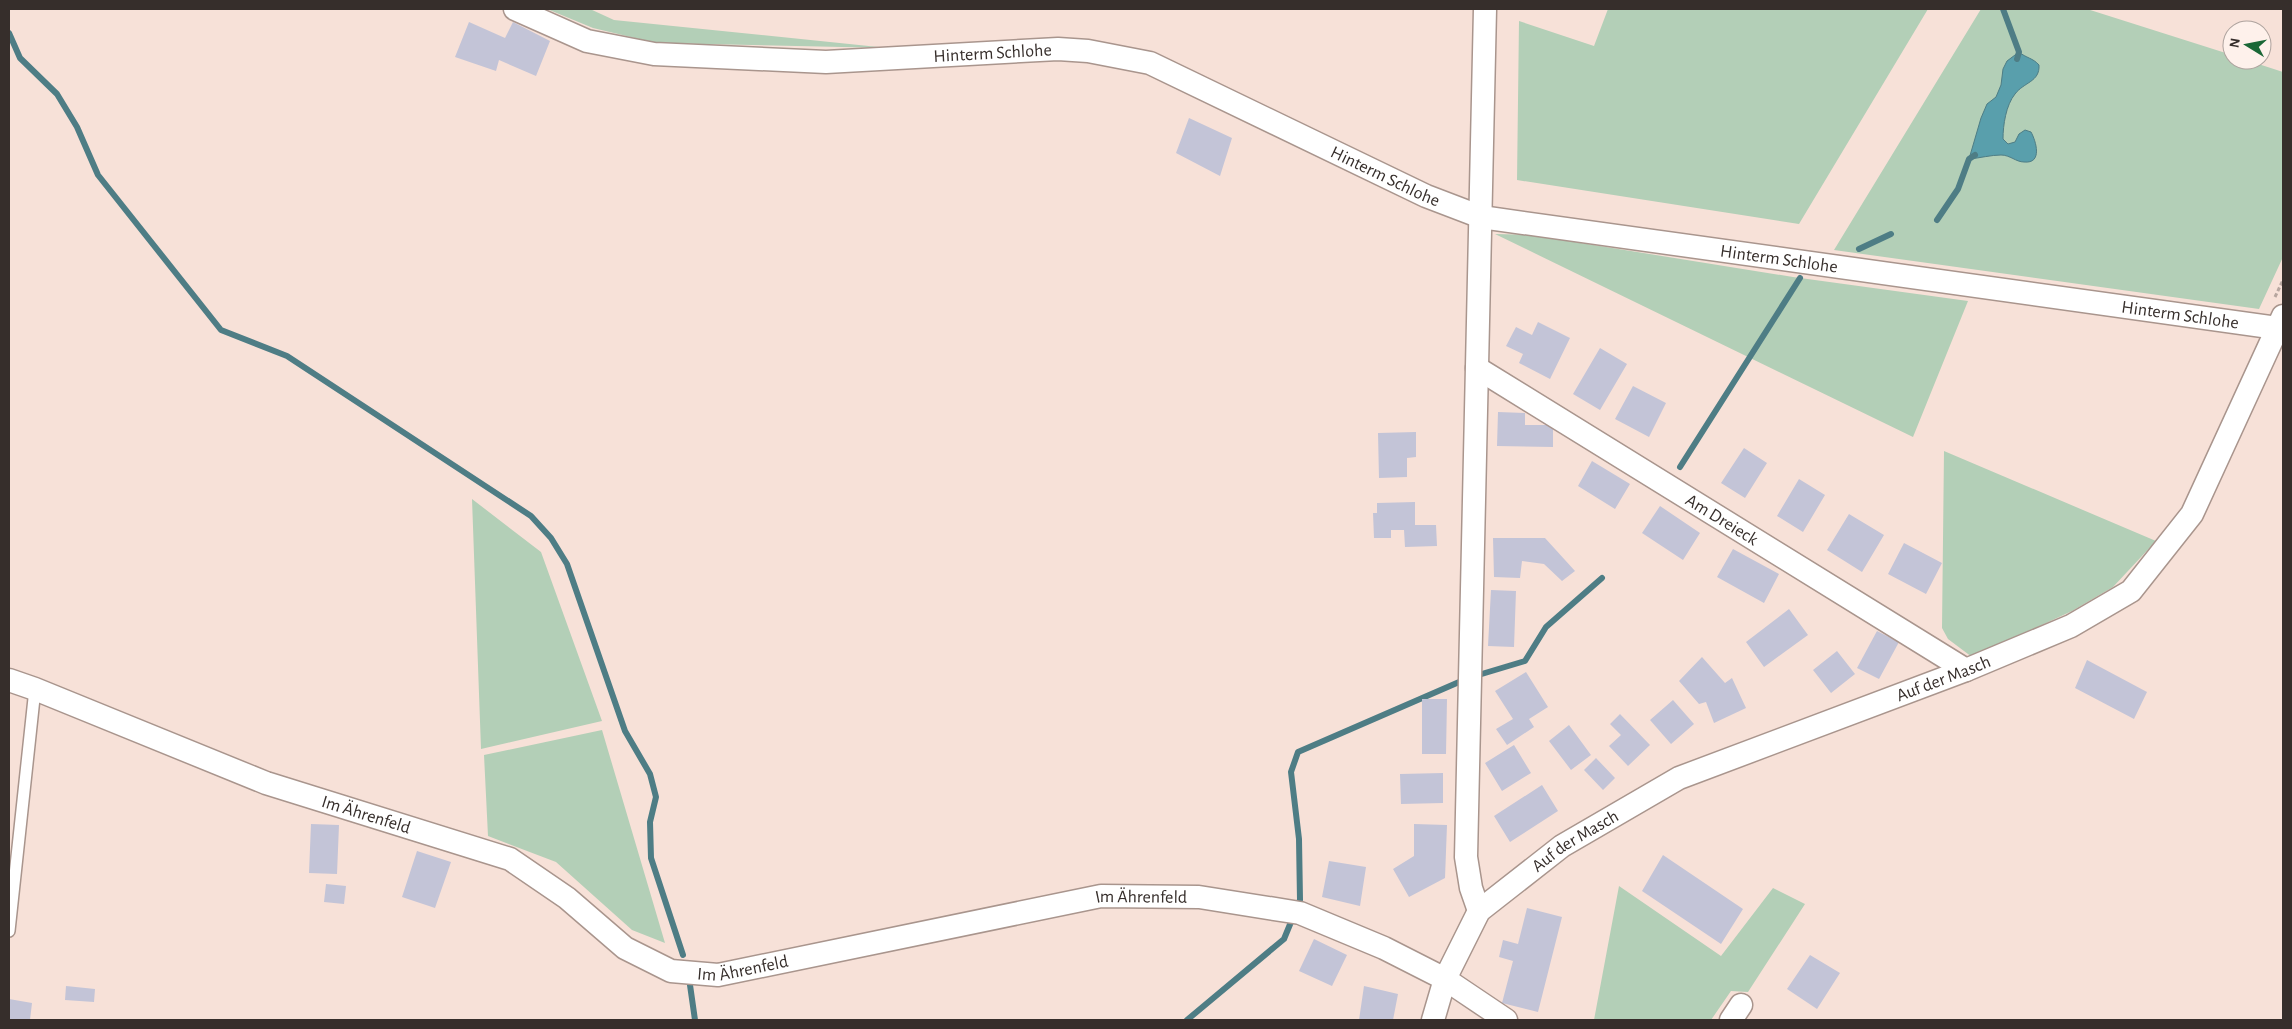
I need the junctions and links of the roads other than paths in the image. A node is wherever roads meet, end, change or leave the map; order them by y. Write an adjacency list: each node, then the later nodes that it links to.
1 (515, 9): 3 (street, Hinterm Schlohe)
2 (1485, 9): 3 (street)
3 (1481, 216): 4 (street, Hinterm Schlohe); 5 (street)
4 (2280, 322): 6 (street, Auf der Masch)
5 (1477, 368): 6 (street, Am Dreieck); 9 (street)
6 (1966, 670): 9 (street, Auf der Masch)
7 (9, 680): 8 (street, Im Ährenfeld)
8 (35, 689): 10 (lane); 11 (street, Im Ährenfeld)
9 (1479, 911): 11 (street)
10 (9, 931)
11 (1445, 979): 12 (street); 13 (street, Im Ährenfeld)
12 (1433, 1020)
13 (1505, 1020)

